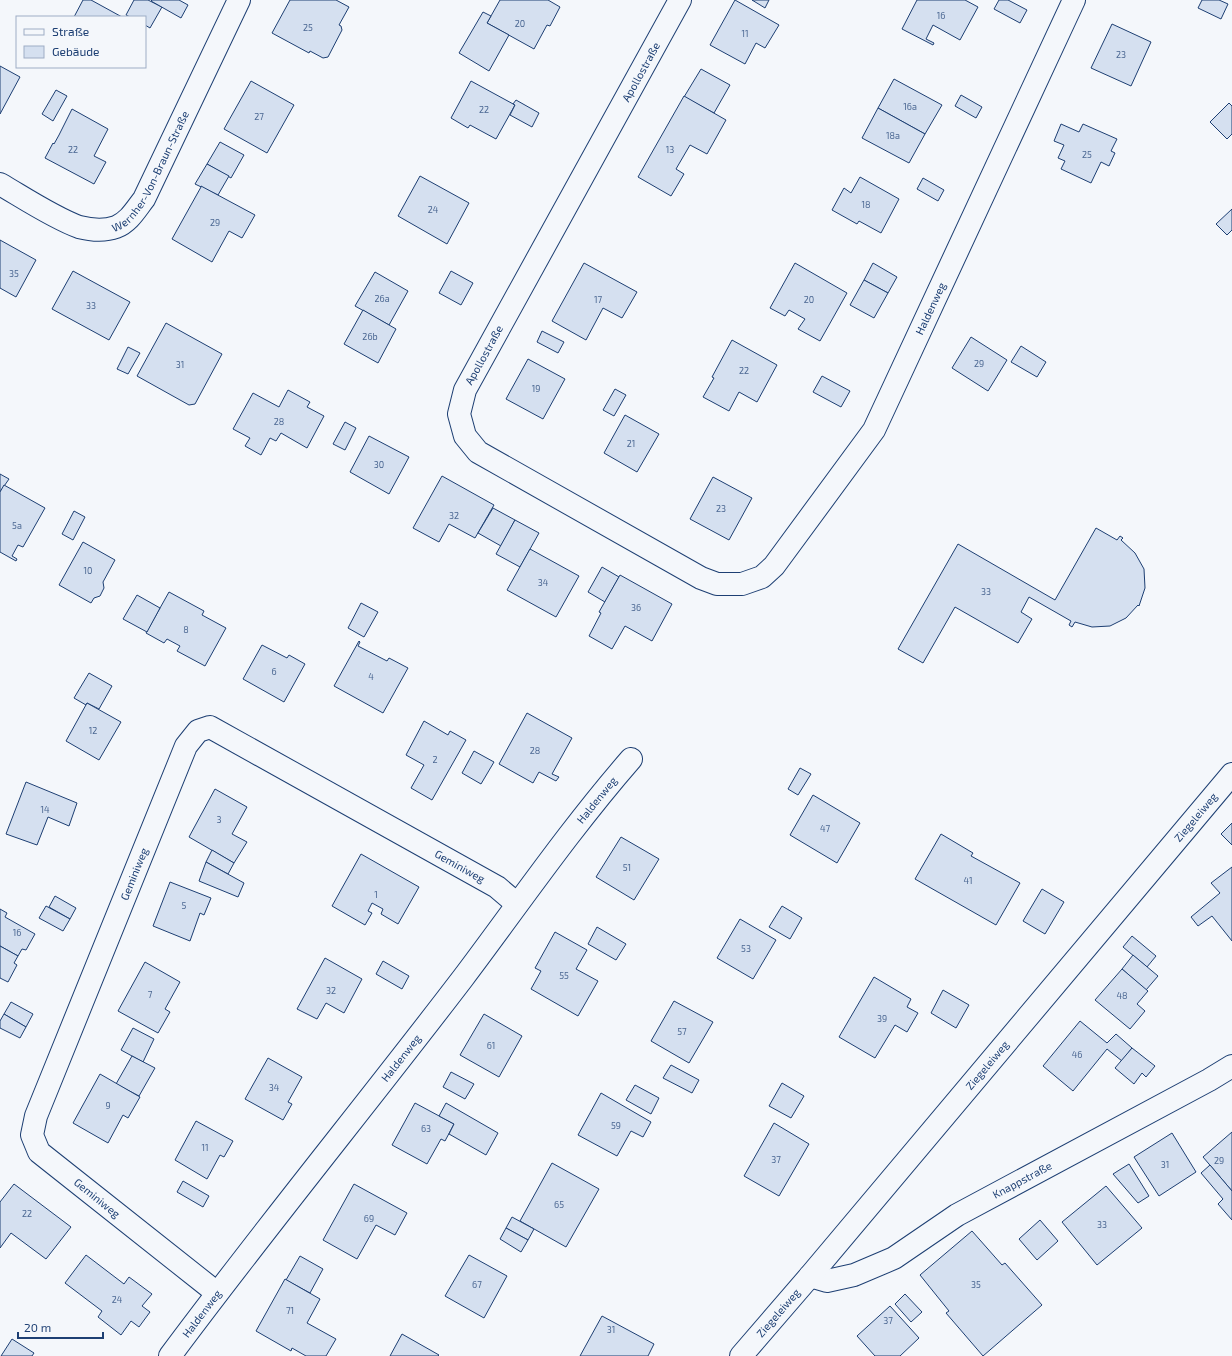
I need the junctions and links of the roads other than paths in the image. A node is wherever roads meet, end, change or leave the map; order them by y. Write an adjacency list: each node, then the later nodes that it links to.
1 (238, 0): 4 (street, Wernher-Von-Braun-Straße)
2 (680, 0): 5 (street, Apollostraße)
3 (1074, 0): 5 (street, Haldenweg)
4 (0, 184)
5 (742, 584)
6 (631, 759): 8 (street, Haldenweg)
7 (1232, 774): 10 (street, Ziegeleiweg)
8 (517, 904): 11 (street, Haldenweg); 11 (street, Geminiweg)
9 (1232, 1066): 10 (street, Knappstraße)
10 (810, 1276): 13 (street, Ziegeleiweg)
11 (217, 1293): 12 (street, Haldenweg)
12 (170, 1356)
13 (741, 1356)

